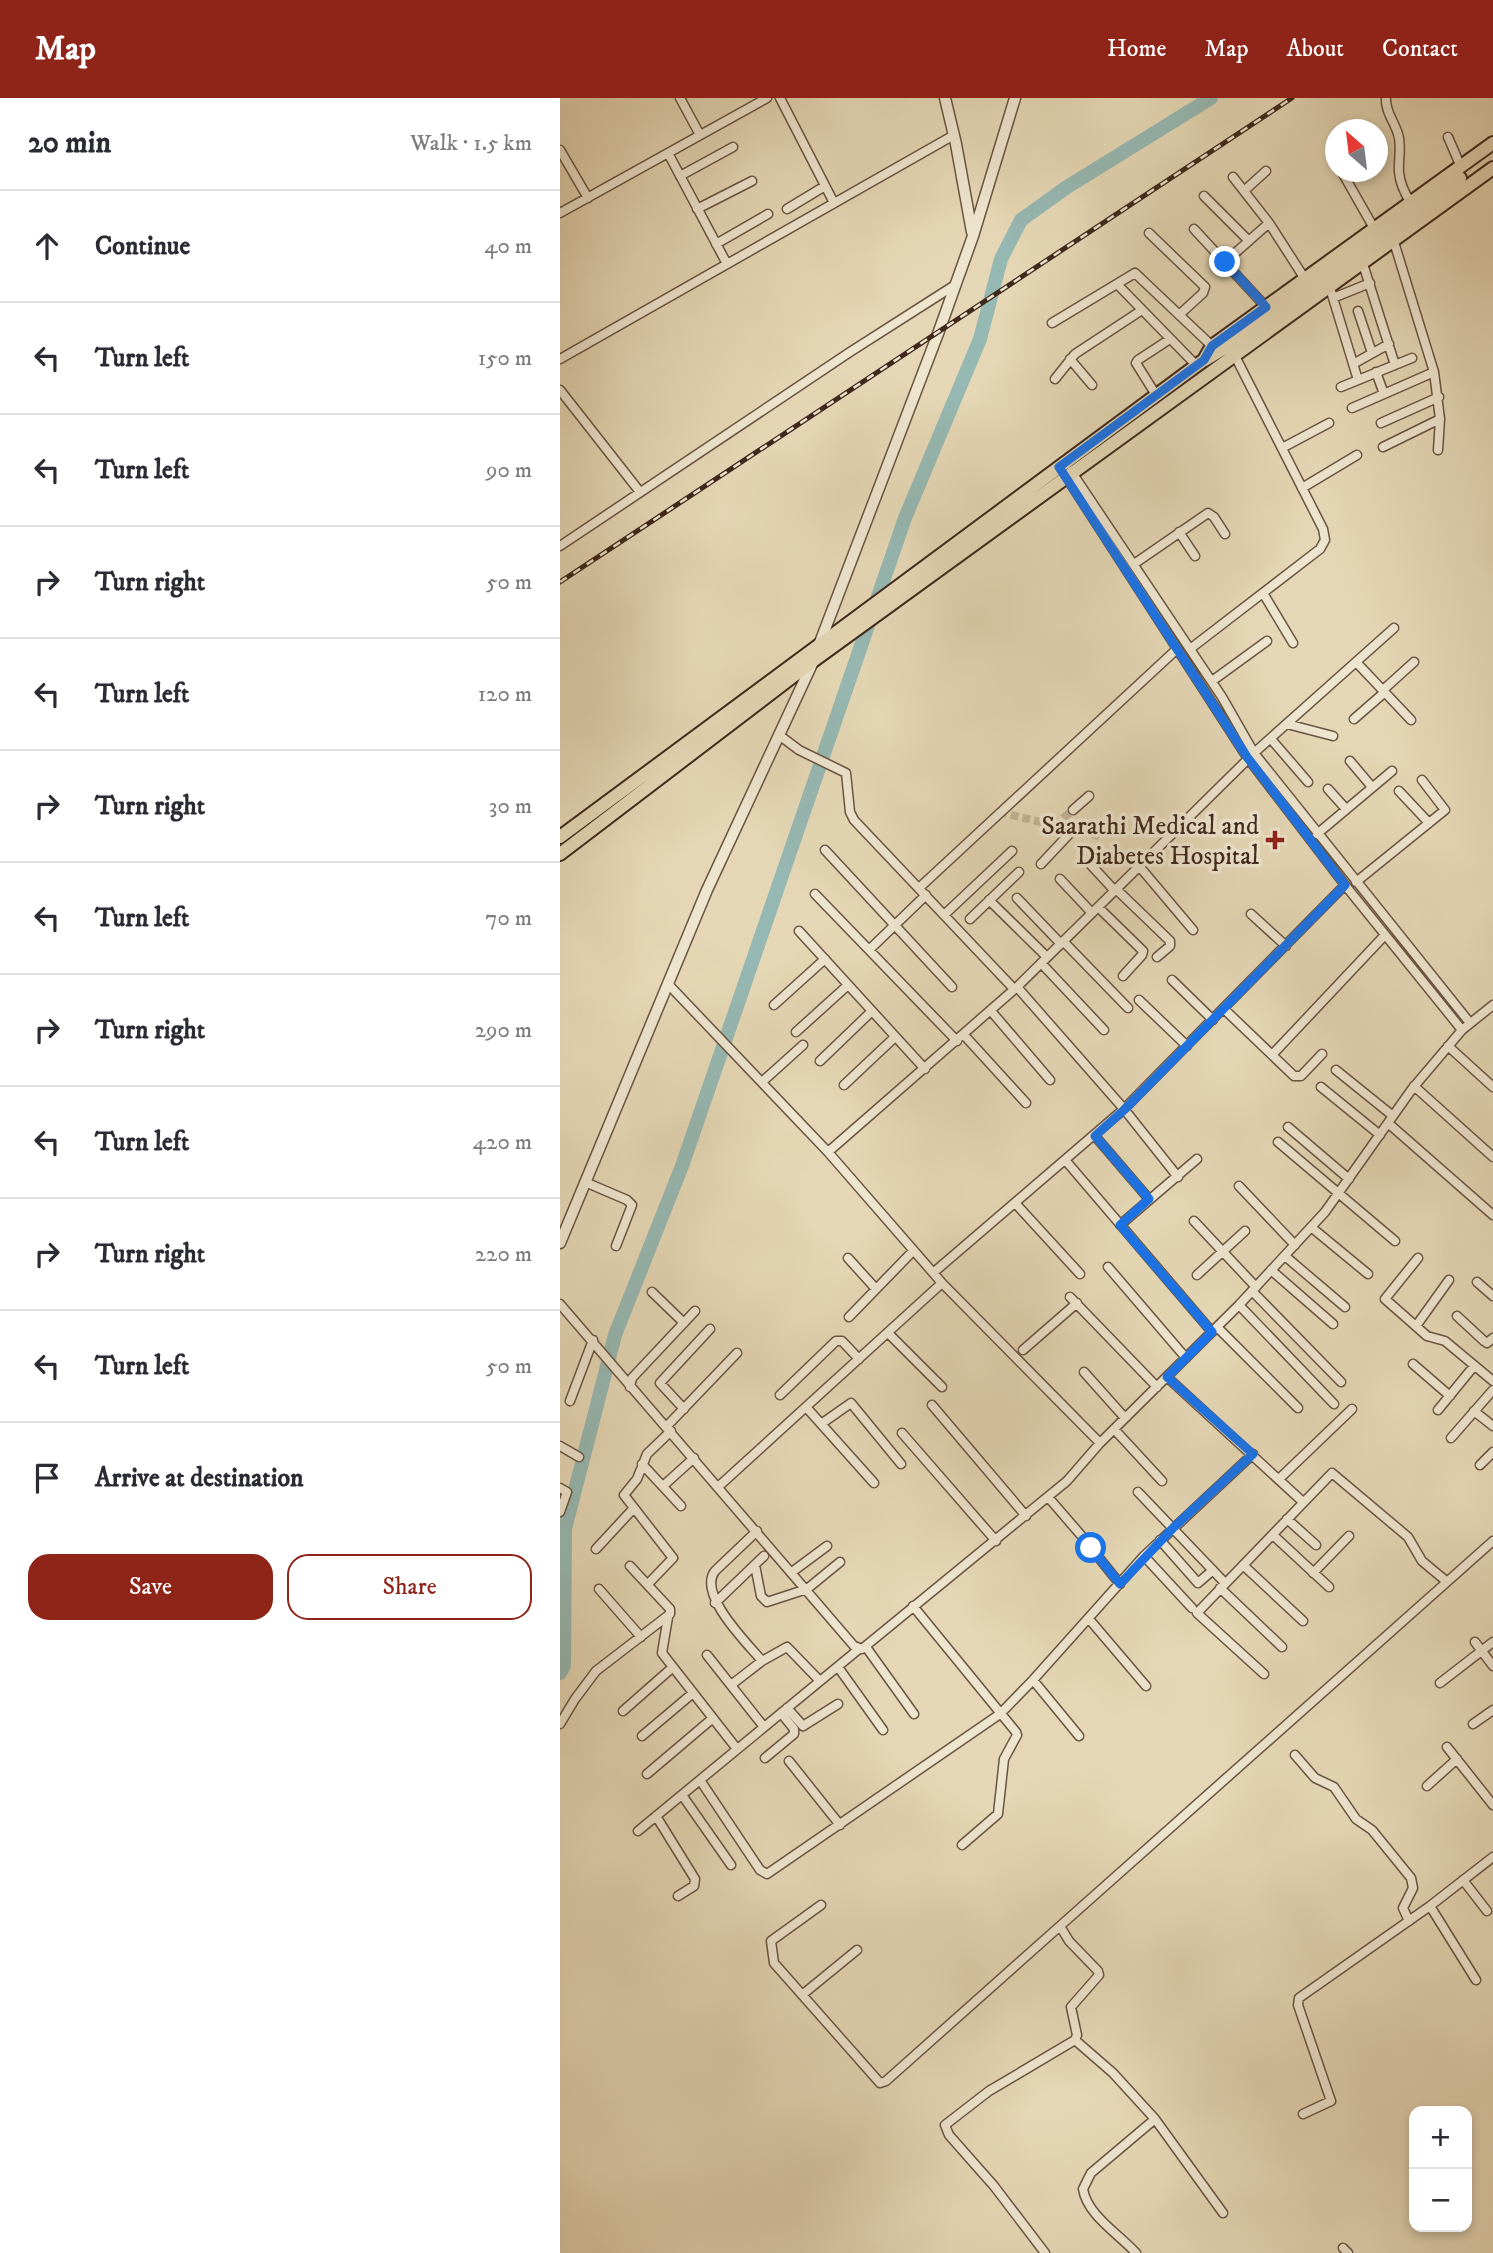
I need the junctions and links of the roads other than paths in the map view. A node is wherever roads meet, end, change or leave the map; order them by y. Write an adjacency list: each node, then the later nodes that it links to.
1 (680, 98): 7 (street)
2 (767, 98): 7 (street)
3 (780, 98): 22 (street)
4 (946, 98): 8 (street)
5 (1015, 98): 36 (street)
6 (1386, 98): 27 (street)
7 (700, 135): 13 (street)
8 (954, 135): 26 (street); 36 (street)
9 (1448, 137): 15 (street)
10 (1493, 143): 15 (main road)
11 (733, 147): 18 (street)
12 (560, 150): 25 (street)
13 (668, 153): 18 (street); 25 (street)
14 (1493, 154): 61 (main road)
15 (1461, 167): 27 (main road)
16 (1493, 168): 38 (main road)
17 (1266, 171): 23 (street)
18 (680, 176): 28 (street)
19 (1233, 177): 23 (street)
20 (752, 181): 28 (street)
21 (1348, 182): 34 (street)
22 (825, 186): 26 (street); 29 (street)
23 (1244, 191): 32 (street)
24 (1204, 196): 37 (street)
25 (588, 198): 30 (street)
26 (834, 203): 41 (street)
27 (1410, 203): 34 (main road)
28 (698, 209): 39 (street)
29 (787, 209)
30 (561, 210)
31 (768, 214): 39 (street)
32 (1269, 223): 37 (street); 43 (street)
33 (1194, 229): 40 (street)
34 (1375, 230): 43 (main road)
35 (1149, 233): 51 (street)
36 (973, 236): 46 (street)
37 (1249, 242): 40 (street)
38 (1394, 242): 42 (main road); 65 (street)
39 (716, 244): 41 (street)
40 (1225, 262): 48 (street)
41 (727, 264): 59 (street)
42 (1363, 264): 44 (street); 47 (main road)
43 (1306, 279): 48 (main road)
44 (1370, 283): 47 (street); 54 (street)
45 (1117, 284): 49 (street); 51 (street); 52 (street)
46 (955, 285): 84 (street); 95 (street)
47 (1332, 293): 57 (main road); 62 (street)
48 (1266, 307): 55 (main road)
49 (1142, 310): 53 (street); 60 (street)
50 (1358, 311): 56 (street)
51 (1179, 315): 55 (street)
52 (1052, 323)
53 (1170, 339): 61 (street); 72 (street)
54 (1389, 344): 56 (street); 63 (street)
55 (1212, 346): 61 (main road)
56 (1372, 353): 62 (street)
57 (1234, 355): 79 (street); 82 (main road)
58 (1412, 358): 63 (street)
59 (560, 359)
60 (1070, 359): 66 (street); 68 (street)
61 (1200, 363): 72 (main road)
62 (1353, 364): 67 (street)
63 (1395, 365): 64 (street)
64 (1376, 372): 67 (street); 71 (street)
65 (1434, 372): 71 (street); 73 (street)
66 (1055, 379)
67 (1358, 380): 69 (street)
68 (1092, 385)
69 (1341, 387)
70 (560, 390): 84 (street)
71 (1384, 394): 74 (street)
72 (1156, 395): 82 (main road)
73 (1439, 397): 75 (street); 77 (street)
74 (1352, 408)
75 (1440, 419): 78 (street); 80 (street)
76 (1328, 423): 79 (street)
77 (1381, 423)
78 (1383, 447)
79 (1282, 448): 83 (street)
80 (1438, 450)
81 (1357, 454): 83 (street)
82 (1065, 469): 89 (street); 91 (main road); 96 (street)
83 (1303, 488): 90 (street)
84 (640, 492): 87 (street)
85 (1179, 532): 86 (street); 88 (street); 89 (street)
86 (1225, 534)
87 (560, 546)
88 (1195, 556)
89 (1134, 564): 97 (street)
90 (1263, 593): 94 (street); 97 (street)
91 (863, 619): 95 (main road); 98 (main road)
92 (1394, 628): 99 (street)
93 (1267, 641): 101 (street)
94 (1293, 643)
95 (819, 647): 98 (street); 123 (main road)
96 (1177, 649): 109 (street); 135 (street)
97 (1190, 649): 101 (street)
98 (813, 661): 106 (street); 126 (main road)
99 (1356, 662): 102 (street); 105 (street)
100 (1414, 662): 102 (street)
101 (1212, 681): 109 (street)
102 (1384, 691): 103 (street); 104 (street)
103 (1354, 719)
104 (1411, 720)
105 (1287, 724): 107 (street); 108 (street)
106 (779, 735): 135 (street); 155 (street)
107 (1333, 736)
108 (1271, 739): 109 (street); 113 (street)
109 (1251, 756): 122 (street); 129 (street); 133 (street)
110 (1350, 761): 114 (street)
111 (1392, 771): 114 (street)
112 (1422, 780): 120 (street)
113 (1308, 782)
114 (1372, 787): 118 (street)
115 (1328, 789): 118 (street)
116 (1399, 791): 120 (street)
117 (1089, 796): 119 (street)
118 (1346, 809): 122 (street)
119 (1073, 810)
120 (1429, 824): 132 (street)
121 (1073, 830): 127 (street)
122 (1317, 834): 132 (street)
123 (560, 837)
124 (825, 850): 143 (street)
125 (1012, 851): 141 (street)
126 (560, 854)
127 (1041, 864)
128 (1091, 865): 134 (street)
129 (1139, 866): 134 (street); 144 (street)
130 (1019, 872): 138 (street)
131 (1060, 878): 139 (street)
132 (1356, 882): 167 (street)
133 (1345, 885): 146 (street); 148 (street)
134 (1115, 890): 139 (street); 150 (street)
135 (922, 892): 141 (street); 143 (street)
136 (815, 894): 149 (street)
137 (1017, 898): 147 (street)
138 (989, 900): 142 (street); 152 (street)
139 (1095, 910): 147 (street); 153 (street)
140 (1251, 914): 148 (street)
141 (944, 915): 158 (street)
142 (970, 919)
143 (895, 925): 149 (street); 157 (street)
144 (1193, 930)
145 (800, 931): 151 (street)
146 (1385, 935): 169 (street); 178 (street)
147 (1062, 942): 152 (street); 162 (street)
148 (1286, 946): 163 (street)
149 (869, 950): 173 (street)
150 (1157, 957)
151 (825, 959): 156 (street); 160 (street)
152 (1044, 960): 158 (street); 168 (street)
153 (1123, 976)
154 (1172, 980): 166 (street)
155 (668, 984): 183 (street); 201 (street)
156 (848, 985): 164 (street); 170 (street)
157 (952, 986)
158 (1015, 988): 165 (street); 189 (street)
159 (1139, 1000): 175 (street)
160 (774, 1005)
161 (1493, 1005): 167 (street)
162 (1128, 1008)
163 (1224, 1009): 166 (street); 178 (street)
164 (872, 1011): 172 (street); 179 (street)
165 (990, 1011): 171 (street); 182 (street)
166 (1213, 1020): 175 (street)
167 (1470, 1023): 169 (street)
168 (1104, 1030)
169 (1462, 1030): 176 (street)
170 (796, 1032)
171 (964, 1035): 173 (street); 188 (street)
172 (895, 1037): 180 (street); 184 (street)
173 (957, 1041): 180 (street)
174 (803, 1045): 183 (street)
175 (1187, 1046): 189 (street)
176 (1448, 1046): 185 (street); 187 (street)
177 (1322, 1054): 178 (street)
178 (1272, 1055)
179 (820, 1061)
180 (925, 1069): 195 (street)
181 (1336, 1070): 190 (street)
182 (1050, 1080)
183 (762, 1082): 195 (street)
184 (844, 1085)
185 (1414, 1086): 190 (street); 196 (street)
186 (1321, 1087): 192 (street)
187 (1493, 1087)
188 (1026, 1103)
189 (1124, 1110): 193 (street); 199 (street)
190 (1390, 1120): 192 (street); 206 (street)
191 (1288, 1127): 200 (street)
192 (1380, 1135): 200 (street)
193 (1095, 1136): 198 (street); 204 (street)
194 (1278, 1142): 203 (street)
195 (828, 1153): 215 (street)
196 (1493, 1157)
197 (1197, 1159): 199 (street)
198 (1066, 1161): 205 (street); 208 (street)
199 (1178, 1177): 204 (street)
200 (1349, 1179): 203 (street)
201 (585, 1182): 212 (street); 214 (street)
202 (1239, 1186): 213 (street)
203 (1340, 1194): 209 (street); 211 (street)
204 (1149, 1199): 208 (street)
205 (1016, 1204): 222 (street); 223 (street)
206 (1493, 1215)
207 (1194, 1221): 216 (street)
208 (1120, 1225): 243 (street)
209 (1311, 1227): 213 (street); 224 (street)
210 (1245, 1231): 216 (street)
211 (1395, 1241)
212 (560, 1242)
213 (1295, 1245): 217 (street)
214 (616, 1246)
215 (913, 1251): 222 (street); 229 (street)
216 (1222, 1252): 225 (street); 230 (street)
217 (1285, 1256): 221 (street); 235 (street)
218 (848, 1258): 229 (street)
219 (1418, 1258): 241 (street)
220 (1108, 1267): 249 (street)
221 (1271, 1270): 230 (street); 240 (street)
222 (933, 1273): 228 (street)
223 (1080, 1274)
224 (1368, 1274)
225 (1197, 1275)
226 (1449, 1280): 241 (street)
227 (1477, 1282): 232 (street)
228 (942, 1283): 244 (street); 279 (street)
229 (876, 1289): 238 (street)
230 (1254, 1289): 234 (street); 256 (street)
231 (652, 1292): 239 (street)
232 (1493, 1296)
233 (560, 1304): 246 (street)
234 (1239, 1305): 243 (street); 264 (street)
235 (1345, 1307)
236 (695, 1311): 239 (street)
237 (1457, 1316): 245 (street)
238 (849, 1317)
239 (684, 1323): 257 (street)
240 (1334, 1324)
241 (1416, 1326): 252 (street)
242 (710, 1329): 268 (street)
243 (1215, 1330): 249 (street); 267 (street)
244 (888, 1333): 250 (street); 258 (street)
245 (1493, 1338)
246 (593, 1340): 257 (street); 263 (street)
247 (1023, 1350): 259 (street)
248 (737, 1353): 268 (street)
249 (1186, 1358): 254 (street)
250 (859, 1359): 261 (street); 266 (street)
251 (1413, 1364): 262 (street)
252 (1474, 1366): 255 (street); 262 (street)
253 (1084, 1371): 272 (street)
254 (1167, 1377): 259 (street); 282 (street)
255 (1493, 1381)
256 (1341, 1382)
257 (629, 1386): 275 (street)
258 (942, 1387)
259 (1157, 1387): 272 (street)
260 (1493, 1390): 271 (street)
261 (780, 1395)
262 (1450, 1396): 270 (street)
263 (570, 1401)
264 (1334, 1404)
265 (932, 1405): 300 (street)
266 (806, 1407): 273 (street); 292 (street)
267 (1298, 1408)
268 (684, 1409): 275 (street)
269 (1352, 1409): 288 (street)
270 (1438, 1410)
271 (1474, 1411): 274 (street); 278 (street)
272 (1125, 1418): 276 (street)
273 (821, 1424): 286 (street); 290 (street)
274 (1493, 1426)
275 (668, 1429): 284 (street); 285 (street)
276 (1114, 1429): 279 (street); 289 (street)
277 (902, 1433): 307 (street)
278 (1451, 1438)
279 (1100, 1443): 295 (street)
280 (560, 1446): 283 (street)
281 (1493, 1452): 287 (street)
282 (1253, 1454): 288 (street); 302 (street)
283 (579, 1457)
284 (694, 1458): 291 (street); 292 (street)
285 (642, 1464): 291 (street); 298 (street)
286 (901, 1464)
287 (1480, 1465)
288 (1279, 1479): 296 (street)
289 (1162, 1481)
290 (873, 1483)
291 (663, 1486): 297 (street)
292 (718, 1487): 303 (street)
293 (560, 1488): 299 (street)
294 (1138, 1492): 302 (street)
295 (1048, 1497): 300 (street); 323 (street)
296 (1303, 1502): 301 (street); 321 (street)
297 (681, 1506)
298 (633, 1509): 311 (street); 322 (street)
299 (560, 1512)
300 (1026, 1516): 307 (street)
301 (1287, 1519): 304 (street); 309 (street)
302 (1173, 1528): 306 (street); 318 (street)
303 (757, 1531): 319 (street); 328 (street)
304 (1273, 1535): 316 (street); 320 (street)
305 (1349, 1536): 320 (street)
306 (1160, 1540): 313 (street); 318 (street)
307 (996, 1541): 329 (street)
308 (1493, 1541): 321 (street)
309 (1316, 1545)
310 (827, 1546): 319 (street)
311 (596, 1549)
312 (764, 1556): 315 (street)
313 (1144, 1556): 323 (street); 330 (street)
314 (841, 1562): 327 (street)
315 (755, 1565): 327 (street); 328 (street)
316 (1243, 1565): 324 (street); 333 (street)
317 (630, 1566): 322 (street)
318 (1213, 1570): 324 (street)
319 (792, 1572): 327 (street)
320 (1313, 1573): 325 (street)
321 (1446, 1581): 389 (street)
322 (648, 1584): 331 (street)
323 (1120, 1584): 332 (street)
324 (1223, 1586): 337 (street); 345 (street)
325 (1329, 1587)
326 (599, 1589): 334 (street)
327 (807, 1590): 338 (street)
328 (715, 1603): 341 (street)
329 (914, 1606): 338 (street); 357 (street)
330 (1192, 1608)
331 (668, 1617): 334 (street); 343 (street)
332 (1089, 1619): 346 (street); 350 (street)
333 (1303, 1621)
334 (641, 1637): 359 (street)
335 (1475, 1642): 339 (street)
336 (1493, 1642): 339 (street)
337 (1282, 1647)
338 (862, 1648): 344 (street); 356 (street)
339 (1482, 1650): 342 (street); 348 (street)
340 (707, 1655): 349 (street)
341 (762, 1661): 347 (street); 349 (street)
342 (1493, 1666)
343 (673, 1667): 351 (street); 354 (street)
344 (838, 1667): 347 (street); 362 (street)
345 (1264, 1674)
346 (1033, 1680): 357 (street); 364 (street)
347 (820, 1682): 355 (street)
348 (1440, 1683)
349 (731, 1685): 361 (street)
350 (1146, 1686)
351 (693, 1693): 358 (street); 363 (street)
352 (838, 1704): 355 (street)
353 (1493, 1710): 360 (street)
354 (623, 1711)
355 (784, 1711): 361 (street); 368 (street)
356 (914, 1714)
357 (1000, 1714): 377 (street); 379 (street)
358 (713, 1718): 366 (street); 371 (street)
359 (560, 1724)
360 (1473, 1724)
361 (764, 1727): 366 (street)
362 (883, 1730)
363 (642, 1736)
364 (1079, 1736)
365 (1447, 1747): 369 (street)
366 (737, 1749): 372 (street)
367 (1295, 1755): 388 (street)
368 (765, 1758)
369 (1457, 1759): 373 (street); 375 (street)
370 (789, 1760): 377 (street)
371 (648, 1774)
372 (700, 1780): 374 (street); 377 (street)
373 (1427, 1786)
374 (682, 1795): 376 (street); 381 (street)
375 (1493, 1805)
376 (656, 1816): 378 (street); 384 (street)
377 (840, 1825)
378 (638, 1831)
379 (962, 1845)
380 (1490, 1860): 382 (street); 383 (street)
381 (731, 1865)
382 (1493, 1871)
383 (1463, 1880): 386 (street); 387 (street)
384 (678, 1896)
385 (821, 1905): 392 (street)
386 (1430, 1906): 388 (street); 391 (street)
387 (1487, 1911)
388 (1409, 1921): 394 (street)
389 (1060, 1926): 392 (street); 393 (street)
390 (857, 1950): 392 (street)
391 (1476, 1980)
392 (802, 1995)
393 (1075, 2040): 395 (street); 397 (street)
394 (1303, 2114)
395 (1155, 2119): 396 (street); 398 (street)
396 (1223, 2213)
397 (1045, 2253)
398 (1136, 2253)

